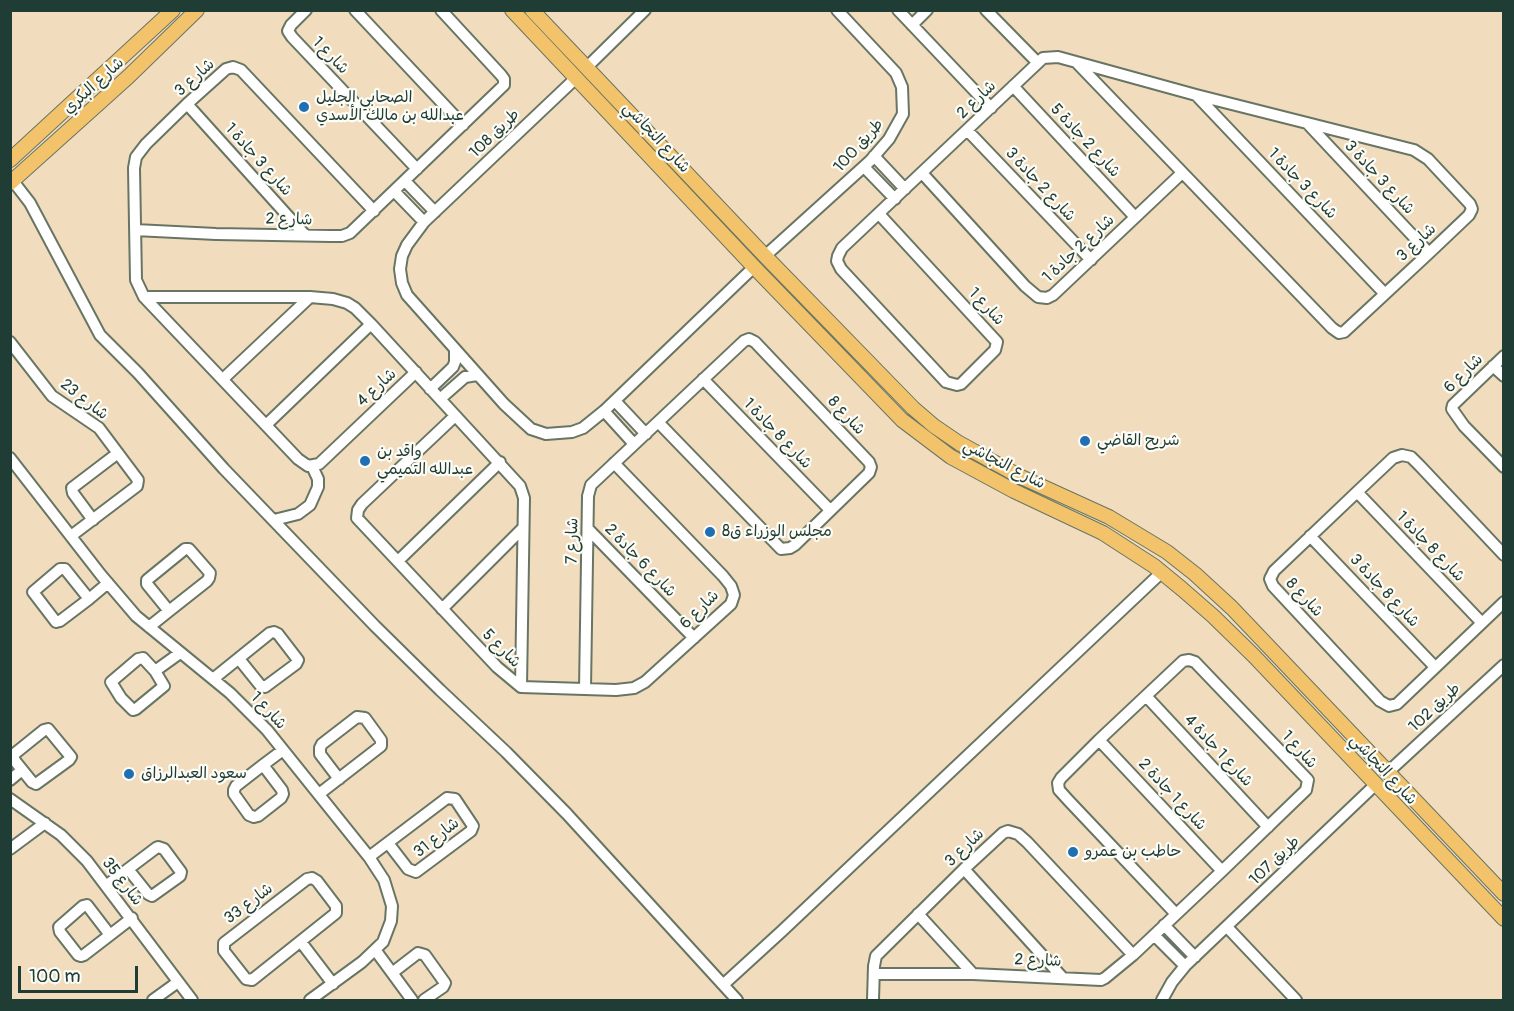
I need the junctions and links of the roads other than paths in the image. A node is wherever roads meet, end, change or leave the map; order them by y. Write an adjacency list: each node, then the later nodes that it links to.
1 (175, 10): 14 (main road); 27 (main road, شارع البكري)
2 (197, 10): 14 (main road, شارع البكري)
3 (306, 10): 29 (street, شارع 1)
4 (355, 10): 24 (street)
5 (441, 10): 24 (street)
6 (512, 10): 18 (main road, شارع النجاشي)
7 (532, 10): 17 (main road, شارع النجاشي)
8 (645, 10): 17 (street)
9 (898, 10): 13 (street)
10 (927, 10): 13 (street)
11 (986, 10): 15 (street)
12 (840, 12): 26 (street, طريق 100)
13 (912, 25): 22 (street)
14 (148, 59): 33 (main road, شارع البكري)
15 (1037, 62): 16 (street); 19 (street, شارع 2)
16 (1078, 64): 20 (street, شارع 3); 31 (street, شارع 3)
17 (587, 67): 45 (main road, شارع النجاشي)
18 (576, 78): 38 (street, طريق 108); 47 (main road, شارع النجاشي)
19 (1013, 86): 22 (street, شارع 2); 40 (street, شارع 2 جادة 5)
20 (1196, 95): 23 (street, شارع 3); 48 (street, شارع 3 جادة 1)
21 (187, 105): 37 (street, شارع 3); 42 (street, شارع 3); 43 (street, شارع 3 جادة 1)
22 (991, 108): 25 (street, شارع 2)
23 (1307, 124): 44 (street, شارع 3 جادة 3); 44 (street, شارع 3)
24 (463, 125): 29 (street)
25 (968, 130): 30 (street, شارع 2); 46 (street, شارع 2 جادة 3)
26 (874, 156): 28 (street, طريق 100); 34 (street)
27 (10, 160)
28 (864, 166): 36 (street); 45 (street, طريق 100)
29 (417, 169): 32 (street, شارع 2)
30 (922, 173): 34 (street, شارع 2); 46 (street, شارع 2 جادة 1)
31 (1182, 173): 40 (street, شارع 2 جادة 1); 48 (street, شارع 3)
32 (405, 181): 35 (street, شارع 2); 38 (street)
33 (12, 182): 83 (street)
34 (905, 189): 36 (street, شارع 2)
35 (394, 191): 37 (street, شارع 2); 41 (street)
36 (895, 199): 39 (street, شارع 2)
37 (374, 211): 43 (street, شارع 2)
38 (435, 212): 41 (street, طريق 108)
39 (879, 214): 39 (street, شارع 1)
40 (1135, 217): 46 (street, شارع 2 جادة 1)
41 (424, 222): 54 (street, طريق 108)
42 (135, 230): 43 (street, شارع 2); 49 (street, شارع 3)
43 (305, 235)
44 (1429, 253): 48 (street, شارع 3)
45 (765, 256): 52 (main road, شارع النجاشي)
46 (1090, 260)
47 (754, 267): 55 (main road, شارع النجاشي); 67 (street, طريق 108)
48 (1385, 294)
49 (144, 297): 50 (street, شارع 4); 63 (street)
50 (310, 297): 51 (street, شارع 4); 63 (street)
51 (371, 324): 60 (street, شارع 4); 71 (street)
52 (844, 338): 55 (main road); 56 (main road, شارع النجاشي)
53 (10, 342): 74 (street, شارع 23)
54 (455, 350): 61 (street, طريق 108); 65 (street)
55 (835, 350): 58 (main road, شارع النجاشي)
56 (861, 356): 58 (main road); 105 (main road, شارع النجاشي)
57 (1503, 356): 59 (street, شارع 6)
58 (850, 366): 90 (main road, شارع النجاشي)
59 (1493, 366): 62 (street); 79 (street, شارع 6)
60 (416, 372): 65 (street, شارع 5); 78 (street, شارع 4)
61 (477, 375): 66 (street); 68 (street, طريق 108)
62 (1503, 376)
63 (223, 379): 71 (street)
64 (703, 379): 70 (street, شارع 8); 81 (street, شارع 8 جادة 1); 81 (street, شارع 8)
65 (430, 389): 66 (street, شارع 5)
66 (440, 399): 69 (street, شارع 5)
67 (615, 401): 68 (street, طريق 108); 72 (street)
68 (604, 411): 73 (street)
69 (455, 416): 76 (street, شارع 5); 89 (street, شارع 5)
70 (658, 422): 72 (street, شارع 7); 81 (street, شارع 8)
71 (266, 425): 78 (street)
72 (645, 434): 73 (street, شارع 7)
73 (634, 444): 77 (street, شارع 7)
74 (118, 453): 82 (street, شارع 23); 82 (street)
75 (10, 458): 86 (street, شارع 1)
76 (500, 462): 84 (street, شارع 5); 89 (street)
77 (614, 463): 85 (street, شارع 7); 98 (street, شارع 6)
78 (312, 466): 83 (street)
79 (1503, 467)
80 (1356, 492): 87 (street, شارع 8); 88 (street, شارع 8); 96 (street, شارع 8 جادة 1)
81 (830, 510)
82 (93, 520): 86 (street, شارع 23)
83 (274, 520): 151 (street)
84 (523, 528): 94 (street); 106 (street, شارع 5)
85 (589, 530): 98 (street, شارع 6 جادة 2); 107 (street, شارع 7)
86 (71, 536): 91 (street, شارع 1)
87 (1310, 536): 102 (street, شارع 8 جادة 3); 102 (street, شارع 8)
88 (1503, 555)
89 (398, 561): 94 (street, شارع 5)
90 (1162, 572): 108 (main road, شارع النجاشي); 151 (street)
91 (108, 583): 92 (street); 97 (street, شارع 1)
92 (89, 599): 92 (street)
93 (1503, 602): 96 (street, شارع 8)
94 (442, 609): 106 (street, شارع 5)
95 (169, 611): 95 (street); 97 (street)
96 (1482, 623): 102 (street, شارع 8)
97 (149, 627): 99 (street, شارع 1)
98 (694, 638): 107 (street, شارع 6)
99 (180, 653): 103 (street); 104 (street, شارع 1)
100 (239, 659): 100 (street); 104 (street)
101 (1503, 665): 116 (street, طريق 102)
102 (1435, 667)
103 (155, 671): 103 (street)
104 (213, 679): 113 (street, شارع 1)
105 (1302, 682): 108 (main road); 110 (main road, شارع النجاشي)
106 (521, 687): 107 (street, شارع 6)
107 (585, 689)
108 (1287, 692): 111 (main road, شارع النجاشي)
109 (1146, 696): 112 (street, شارع 1); 123 (street, شارع 1 جادة 4); 123 (street, شارع 1)
110 (1318, 699): 111 (main road); 116 (main road, شارع النجاشي)
111 (1305, 711): 119 (main road, شارع النجاشي)
112 (1099, 740): 129 (street, شارع 1 جادة 2); 133 (street, شارع 1)
113 (283, 750): 114 (street); 120 (street, شارع 1)
114 (263, 765): 114 (street)
115 (22, 770): 115 (street); 118 (street)
116 (1388, 773): 131 (main road, شارع النجاشي)
117 (339, 779): 117 (street); 120 (street)
118 (10, 780)
119 (1375, 785): 135 (main road, شارع النجاشي); 137 (street, طريق 107)
120 (319, 794): 126 (street, شارع 1)
121 (10, 799): 122 (street, شارع 35)
122 (45, 823): 125 (street); 130 (street, شارع 35)
123 (1268, 827): 129 (street, شارع 1)
124 (388, 843): 124 (street, شارع 31); 126 (street, شارع 31)
125 (12, 845)
126 (369, 857): 141 (street, شارع 1)
127 (128, 869): 127 (street); 130 (street)
128 (964, 869): 132 (street, شارع 3); 142 (street, شارع 3); 148 (street)
129 (1222, 871): 133 (street, شارع 1)
130 (107, 885): 134 (street, شارع 35)
131 (1503, 894)
132 (918, 914): 146 (street, شارع 3); 147 (street)
133 (1176, 914): 136 (street, شارع 2)
134 (132, 918): 138 (street); 149 (street, شارع 35)
135 (1503, 919)
136 (1164, 925): 139 (street, شارع 2); 143 (street)
137 (1227, 927): 143 (street, طريق 107); 160 (street)
138 (110, 935): 138 (street)
139 (1154, 935): 142 (street, شارع 2); 144 (street)
140 (301, 942): 140 (street, شارع 33); 150 (street)
141 (376, 951): 145 (street); 150 (street, شارع 1)
142 (1133, 955): 148 (street, شارع 2)
143 (1195, 957): 144 (street, طريق 107)
144 (1185, 966): 159 (street, طريق 107)
145 (392, 973): 155 (street); 156 (street)
146 (874, 974): 147 (street, شارع 2); 158 (street, شارع 3)
147 (973, 974): 148 (street, شارع 2)
148 (1062, 977)
149 (178, 982): 152 (street); 153 (street, شارع 35)
150 (333, 984): 154 (street, شارع 1)
151 (724, 984): 157 (street)
152 (159, 999)
153 (192, 1000)
154 (310, 1000)
155 (412, 1000)
156 (424, 1000)
157 (737, 1000)
158 (873, 1000)
159 (1162, 1000)
160 (1296, 1000)

